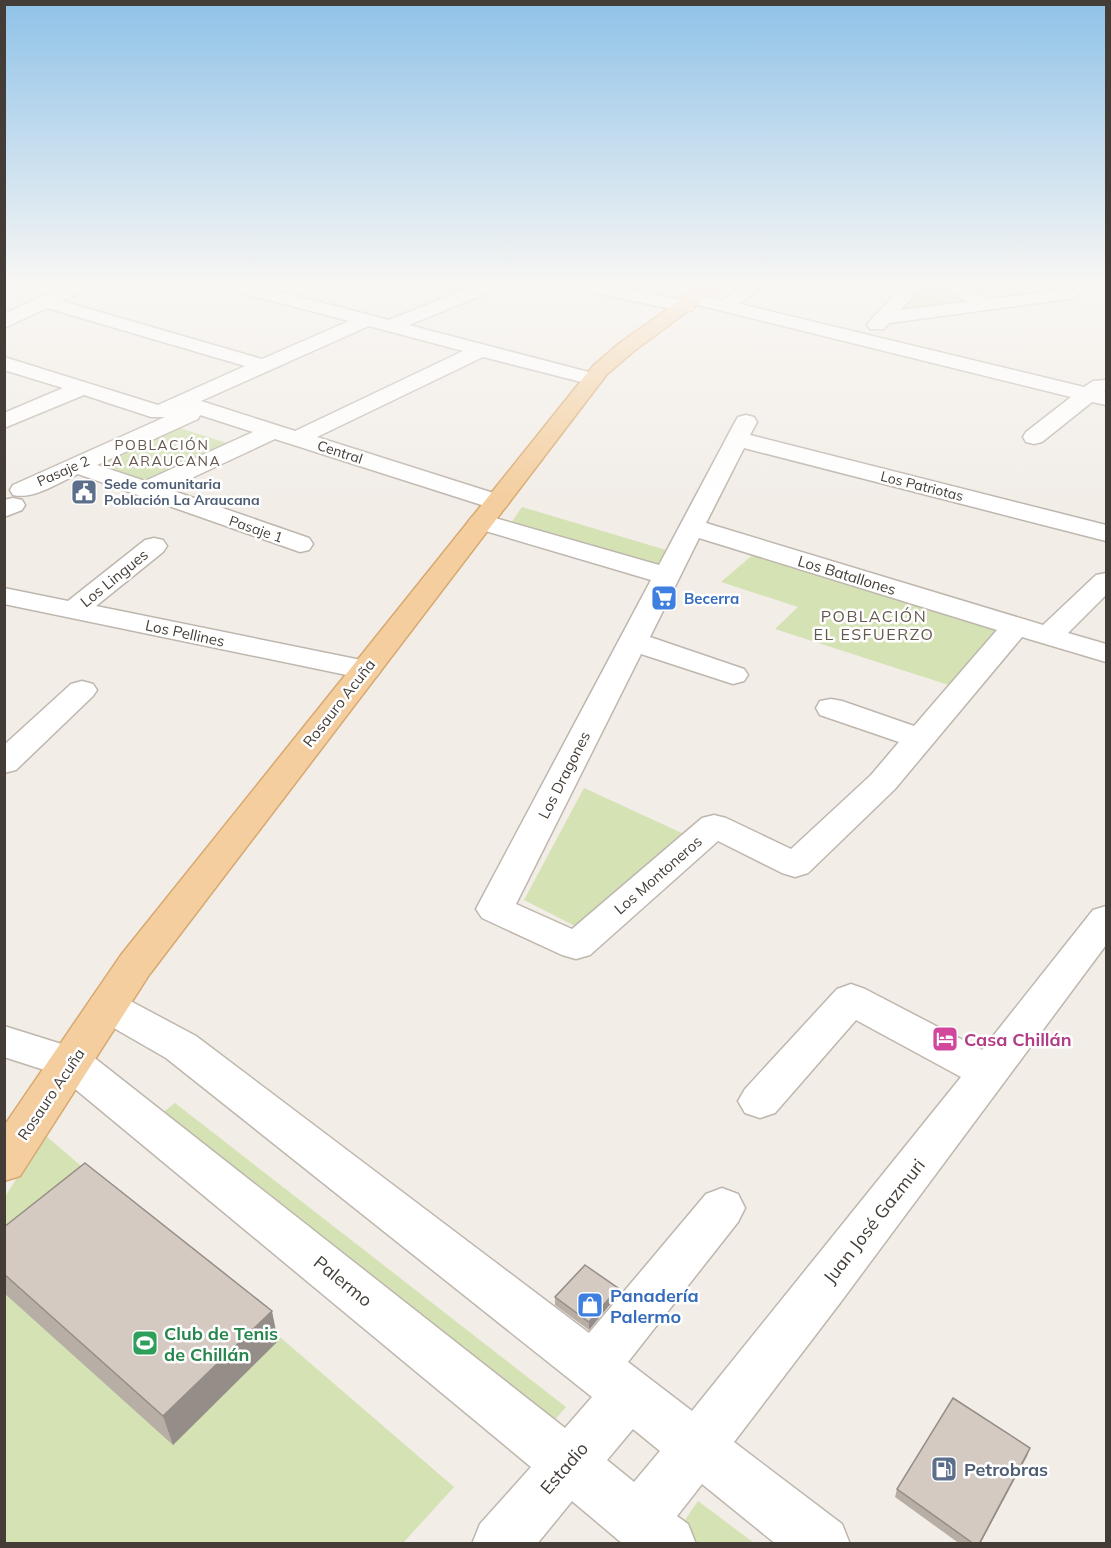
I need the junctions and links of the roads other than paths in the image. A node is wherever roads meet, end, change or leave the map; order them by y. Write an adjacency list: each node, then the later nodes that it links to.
1 (228, 355): 8 (street)
2 (289, 355): 8 (street)
3 (470, 355): 18 (street)
4 (501, 355): 9 (street)
5 (617, 355): 9 (main road, Rosauro Acuña)
6 (926, 355): 12 (street)
7 (4, 363): 11 (street)
8 (265, 366): 13 (street)
9 (593, 379): 21 (main road, Rosauro Acuña)
10 (1107, 380): 12 (street)
11 (82, 388): 13 (street); 14 (street)
12 (1097, 397): 17 (street)
13 (193, 405): 15 (street, Central); 19 (street, Pasaje 2)
14 (4, 421)
15 (273, 430): 18 (street, Central); 20 (street)
16 (742, 430): 24 (street, Los Dragones); 25 (street, Los Patriotas)
17 (1034, 437)
18 (298, 438): 21 (street, Central)
19 (76, 465): 20 (street, Pasaje 1); 22 (street, Pasaje 2)
20 (146, 490): 26 (street, Pasaje 1)
21 (497, 501): 23 (main road, Rosauro Acuña)
22 (13, 502)
23 (481, 522): 28 (street); 36 (main road, Rosauro Acuña)
24 (692, 527): 28 (street, Los Dragones); 32 (street, Los Batallones)
25 (1107, 533)
26 (300, 544)
27 (154, 546): 31 (street, Los Lingues)
28 (667, 576): 34 (street, Los Dragones)
29 (1107, 581): 33 (street)
30 (4, 596): 31 (street, Los Pellines)
31 (74, 610): 36 (street, Los Pellines)
32 (1016, 626): 33 (street, Los Batallones); 40 (street, Los Montoneros)
33 (1049, 635): 35 (street, Los Batallones)
34 (633, 641): 37 (street); 42 (street, Los Dragones)
35 (1107, 652)
36 (366, 670): 44 (main road, Rosauro Acuña)
37 (733, 675)
38 (82, 690): 41 (street)
39 (831, 708): 40 (street)
40 (920, 739): 42 (street, Los Montoneros)
41 (7, 759)
42 (495, 909)
43 (1107, 919): 47 (street, Juan José Gazmuri)
44 (107, 1006): 46 (main road, Rosauro Acuña); 51 (street)
45 (4, 1041): 46 (street, Palermo)
46 (72, 1063): 49 (main road, Rosauro Acuña); 53 (street, Palermo)
47 (989, 1073): 48 (street); 52 (street, Juan José Gazmuri)
48 (760, 1101)
49 (4, 1163)
50 (722, 1208): 51 (street)
51 (612, 1380): 52 (street); 53 (street, Estadio)
52 (698, 1448): 54 (street, Juan José Gazmuri); 56 (street)
53 (568, 1462): 54 (street, Palermo); 55 (street, Estadio)
54 (653, 1532)
55 (500, 1544)
56 (822, 1544)

